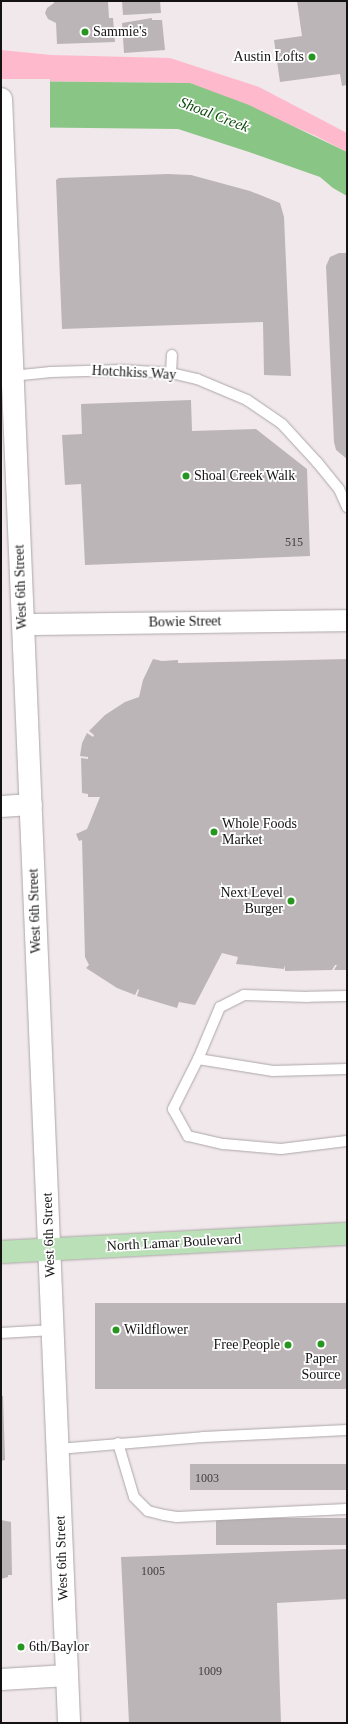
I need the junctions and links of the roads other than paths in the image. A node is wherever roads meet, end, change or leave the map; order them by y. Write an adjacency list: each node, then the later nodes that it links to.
1 (1, 99): 4 (main road, West 6th Street)
2 (172, 355): 3 (lane)
3 (170, 373): 4 (lane, Hotchkiss Way); 5 (lane, Hotchkiss Way)
4 (7, 376): 7 (main road, West 6th Street)
5 (347, 507)
6 (347, 620): 7 (street, Bowie Street)
7 (23, 624): 8 (main road, West 6th Street)
8 (31, 804): 9 (street); 15 (main road, West 6th Street)
9 (1, 806)
10 (347, 996): 11 (lane)
11 (198, 1059): 12 (lane); 13 (lane)
12 (347, 1069)
13 (347, 1141)
14 (347, 1234): 15 (main road, North Lamar Boulevard)
15 (49, 1250): 16 (main road, North Lamar Boulevard); 17 (main road, West 6th Street)
16 (1, 1252)
17 (53, 1330): 18 (lane); 21 (main road, West 6th Street)
18 (1, 1333)
19 (347, 1430): 20 (lane)
20 (118, 1443): 21 (lane); 22 (lane)
21 (58, 1449): 23 (main road, West 6th Street)
22 (347, 1509)
23 (67, 1676): 24 (street); 25 (main road, West 6th Street)
24 (1, 1679)
25 (69, 1723)

